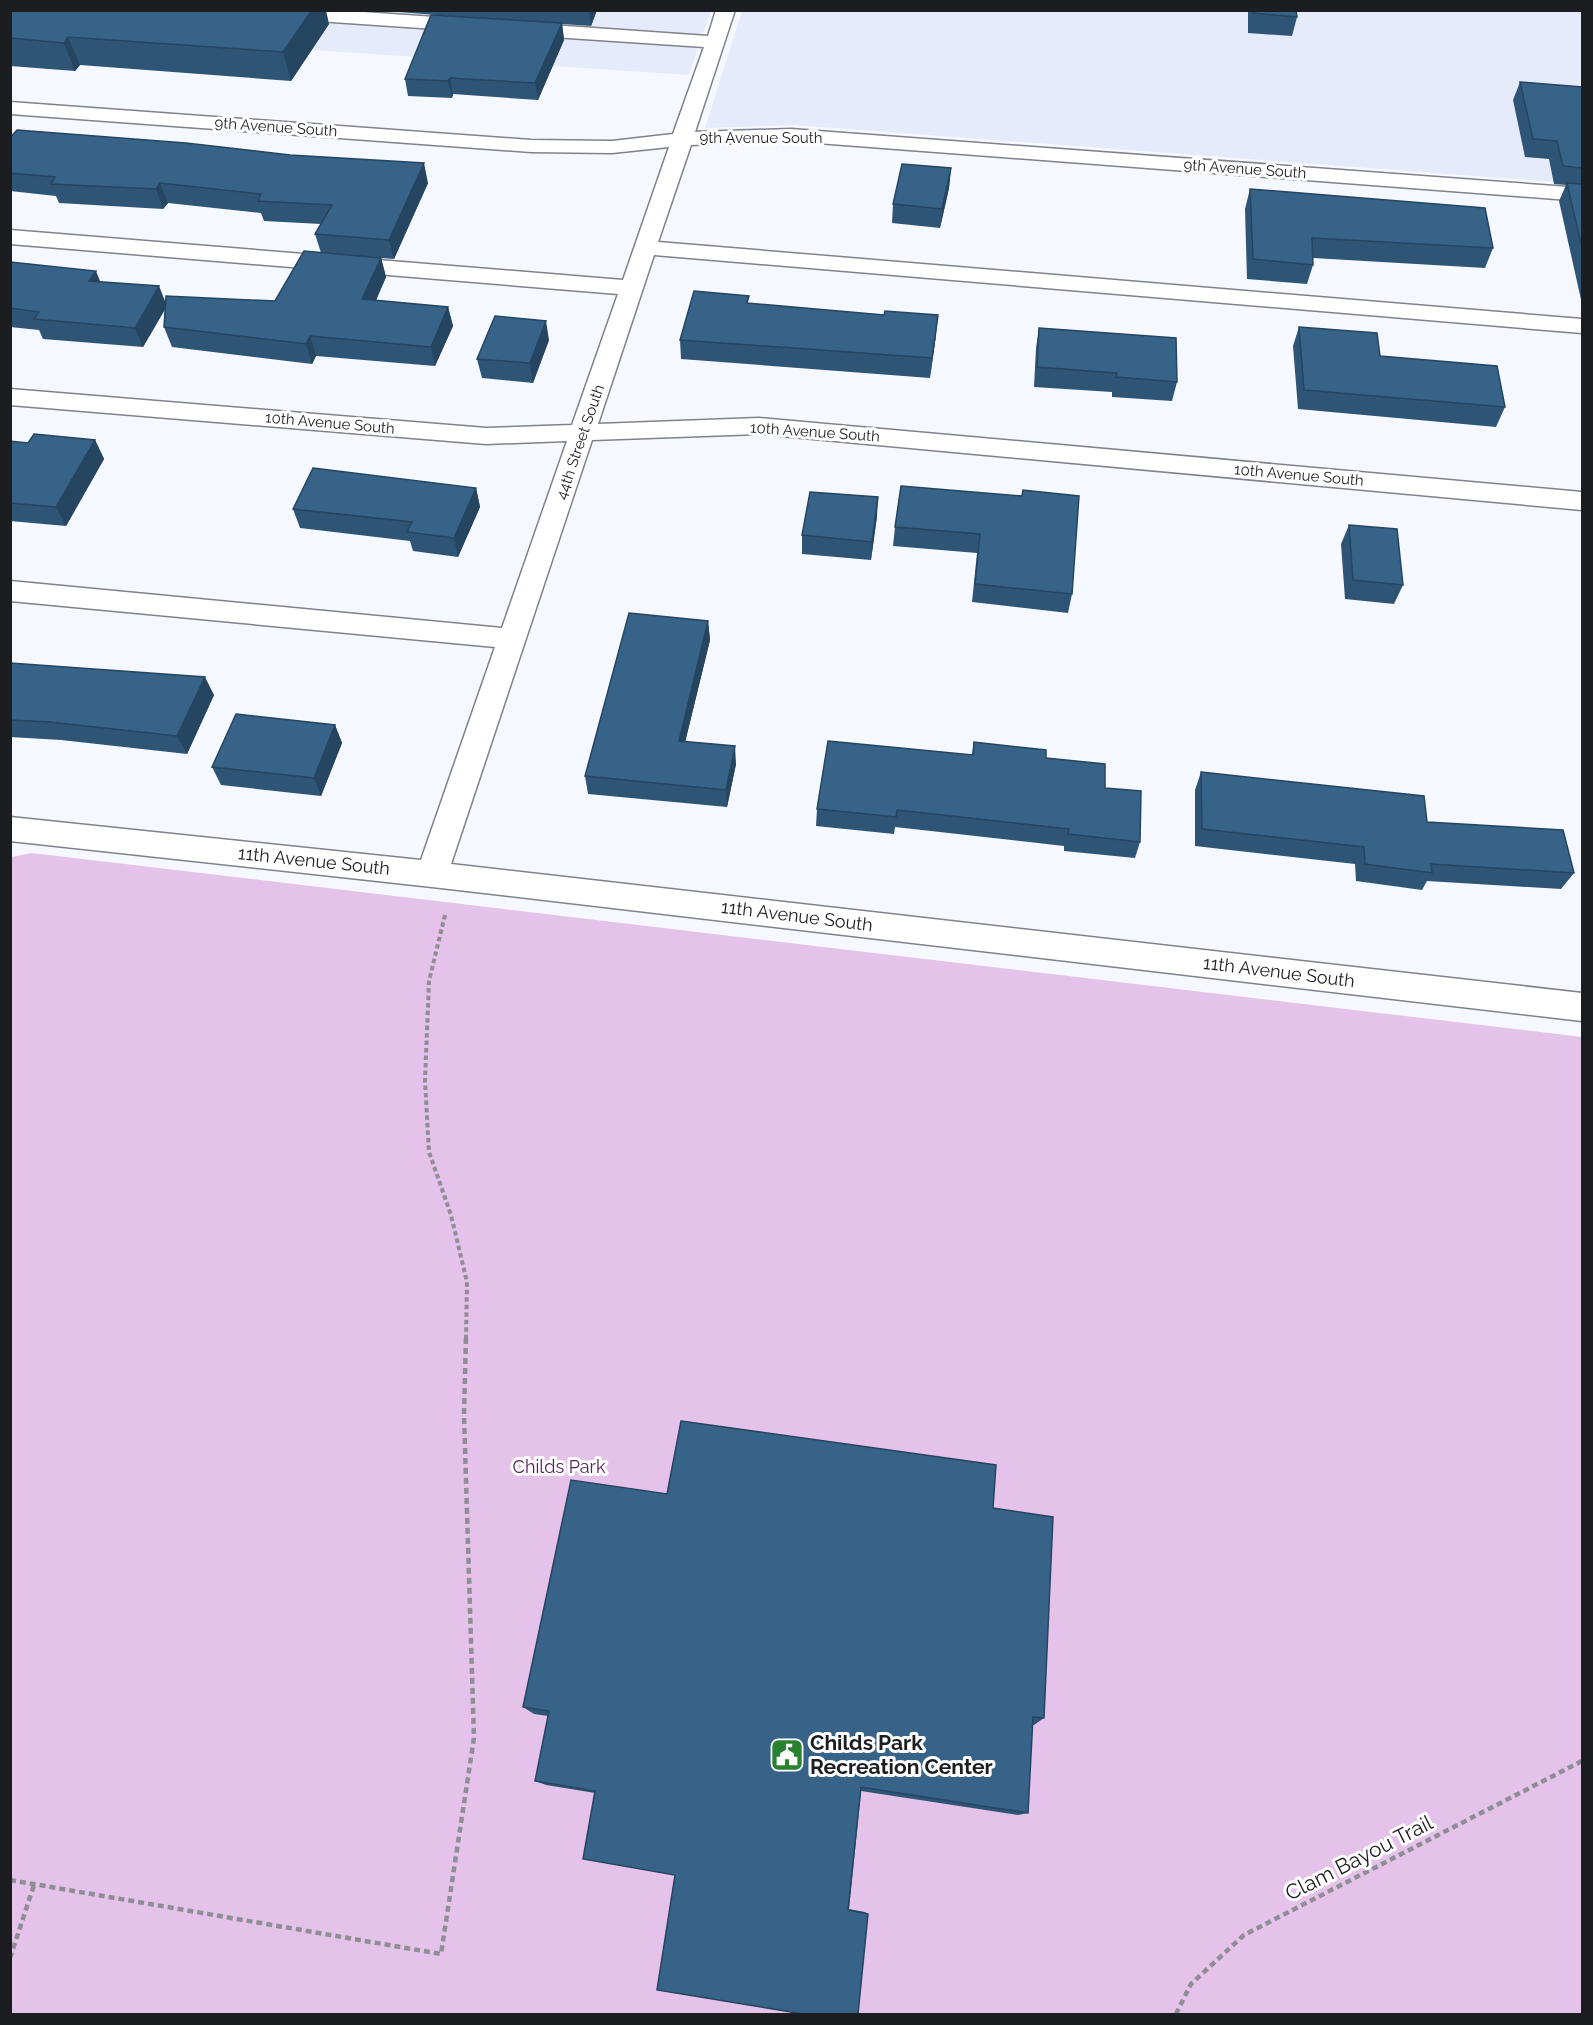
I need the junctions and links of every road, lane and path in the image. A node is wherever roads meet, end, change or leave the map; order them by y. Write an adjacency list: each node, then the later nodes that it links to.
1 (241, 10): 3 (street)
2 (726, 10): 3 (street, 44th Street South)
3 (716, 42): 5 (street, 44th Street South)
4 (10, 108): 5 (street, 9th Avenue South)
5 (684, 139): 6 (street, 9th Avenue South); 8 (street, 44th Street South)
6 (1582, 195)
7 (10, 237): 9 (street)
8 (647, 248): 9 (street, 44th Street South); 10 (street)
9 (633, 288): 12 (street, 44th Street South)
10 (1582, 326)
11 (10, 397): 12 (street, 10th Avenue South)
12 (583, 432): 13 (street, 10th Avenue South); 15 (street, 44th Street South)
13 (1582, 501)
14 (10, 591): 15 (street)
15 (512, 639): 17 (street, 44th Street South)
16 (10, 829): 17 (street, 11th Avenue South)
17 (443, 875): 18 (street, 11th Avenue South); 21 (path)
18 (1582, 1007)
19 (1582, 1761): 23 (path, Clam Bayou Trail)
20 (10, 1880): 21 (path)
21 (34, 1884): 22 (path)
22 (10, 1958)
23 (1176, 2014)

